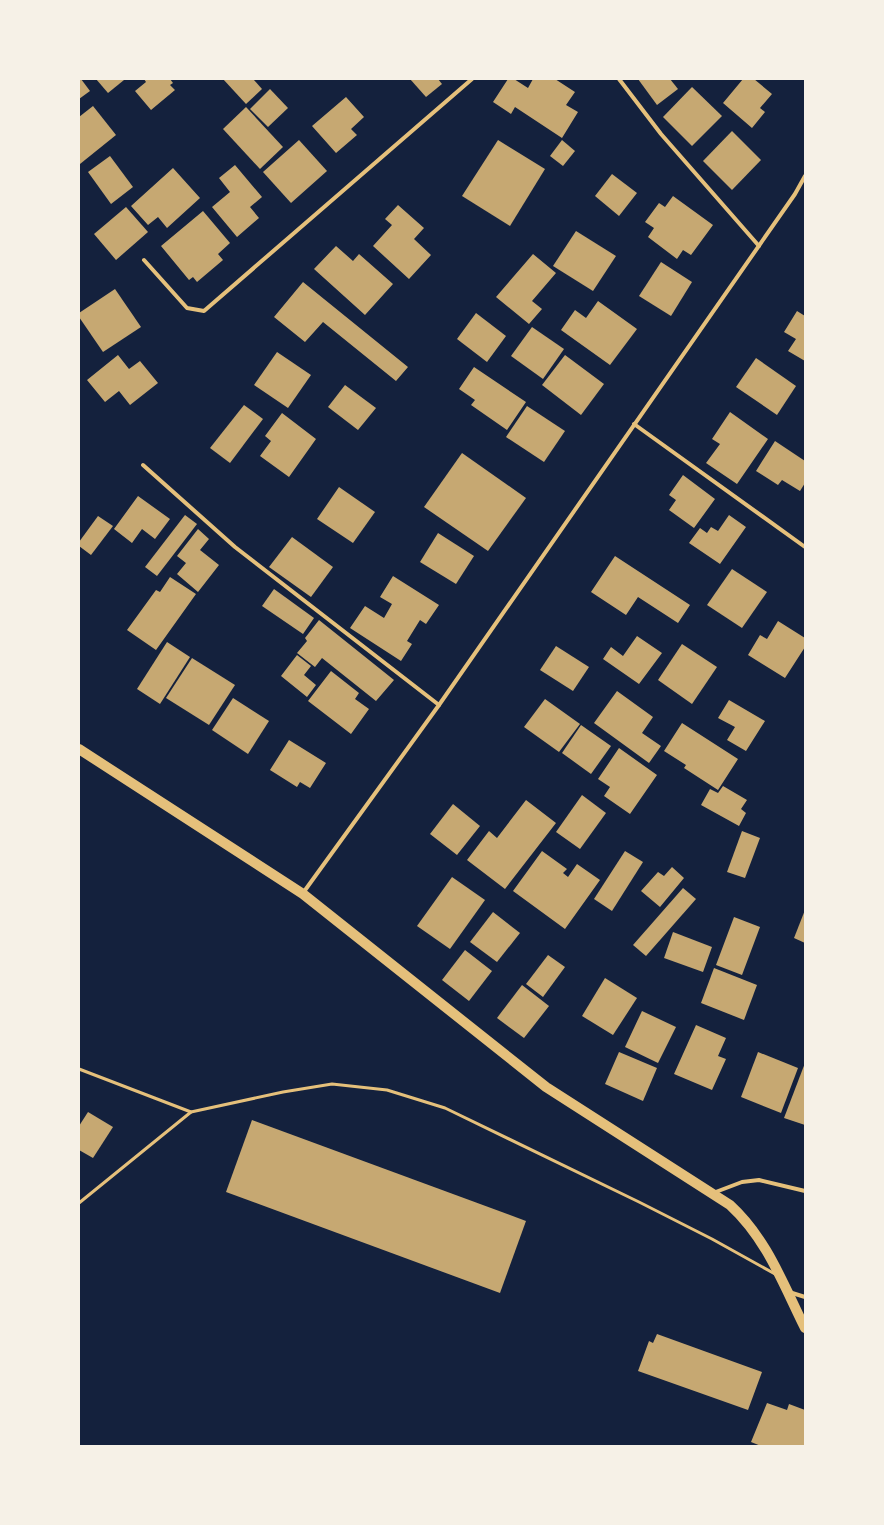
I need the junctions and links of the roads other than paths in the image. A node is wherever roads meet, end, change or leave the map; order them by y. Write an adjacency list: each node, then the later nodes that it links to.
1 (472, 79): 5 (street)
2 (619, 79): 4 (street)
3 (805, 176): 4 (street)
4 (759, 246): 6 (street)
5 (144, 260)
6 (634, 424): 8 (street); 9 (street)
7 (143, 465): 9 (street)
8 (805, 547)
9 (439, 705): 11 (street)
10 (79, 749): 11 (main road)
11 (303, 894): 15 (main road)
12 (79, 1069): 13 (lane)
13 (191, 1112): 16 (lane); 17 (lane)
14 (805, 1192): 15 (street)
15 (713, 1193): 17 (main road)
16 (79, 1203)
17 (782, 1277): 18 (main road)
18 (789, 1292): 19 (street); 20 (main road)
19 (805, 1297)
20 (805, 1328)

